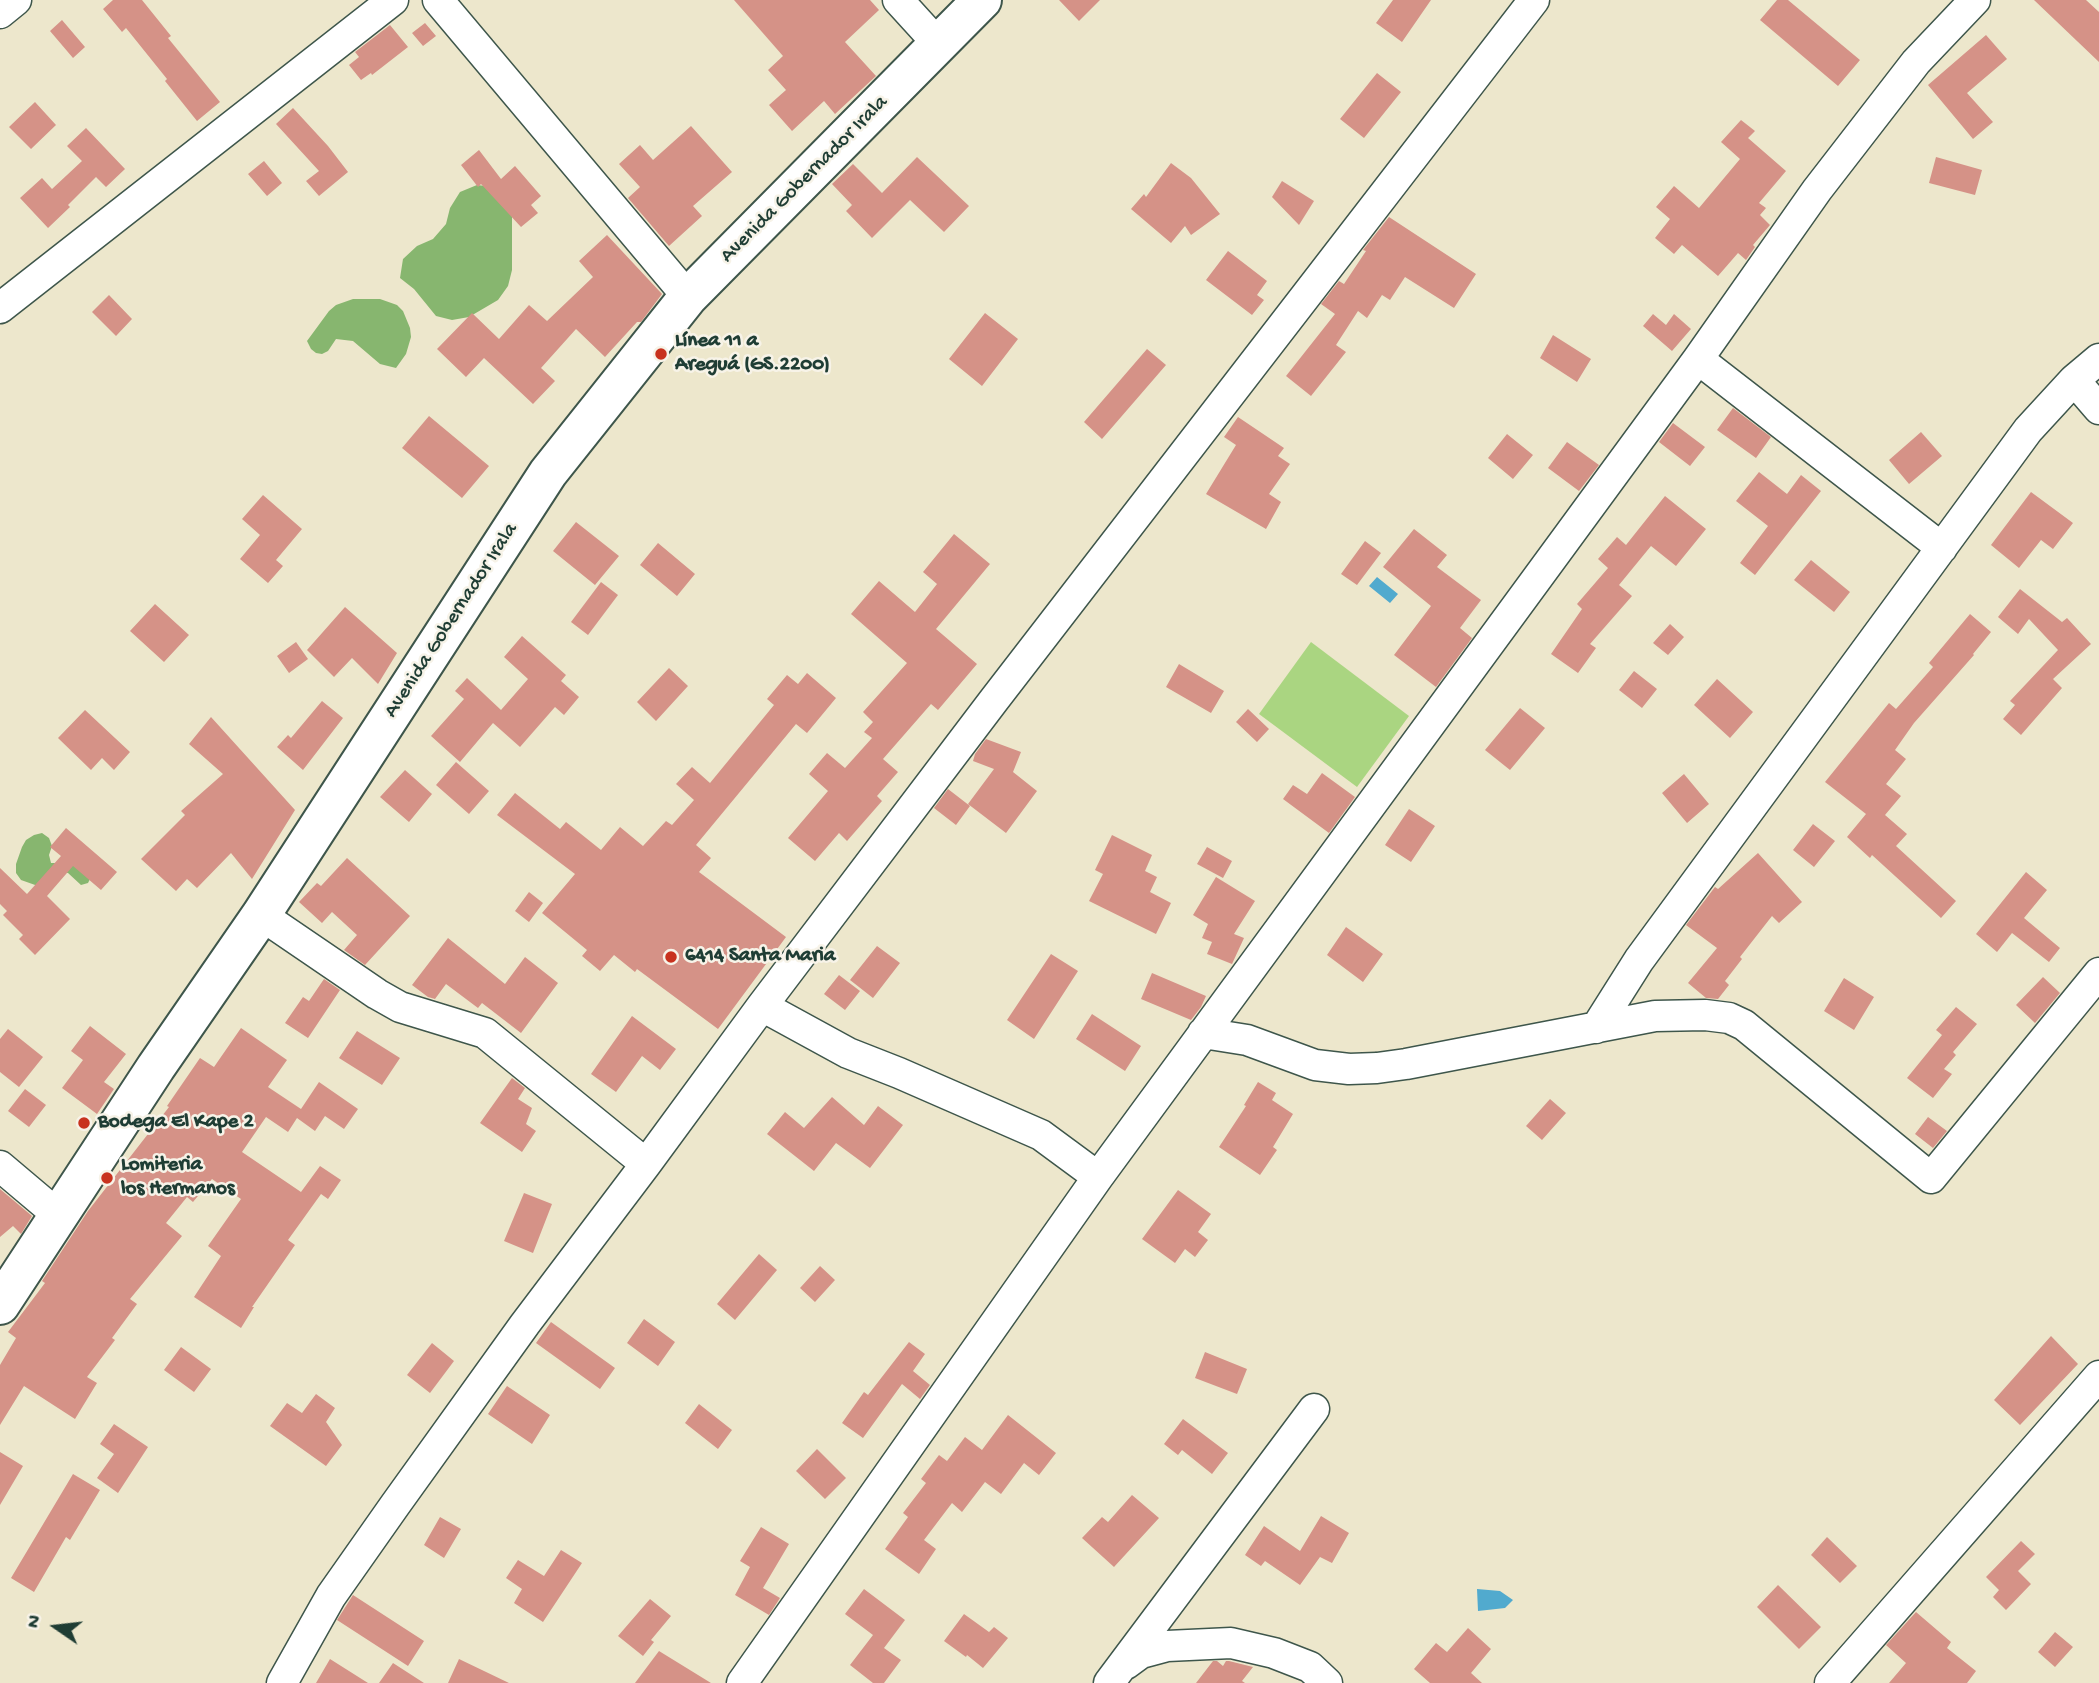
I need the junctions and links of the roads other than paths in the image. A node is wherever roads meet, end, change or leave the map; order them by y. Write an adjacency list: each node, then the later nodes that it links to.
1 (16, 0): 8 (street)
2 (393, 0): 11 (street)
3 (438, 0): 10 (street)
4 (898, 0): 9 (street)
5 (982, 0): 9 (main road, Avenida Gobernador Irala)
6 (1534, 0): 19 (street)
7 (1975, 0): 12 (street)
8 (0, 13)
9 (939, 45): 10 (main road, Avenida Gobernador Irala)
10 (688, 297): 17 (main road, Avenida Gobernador Irala)
11 (0, 308)
12 (1698, 359): 16 (street); 21 (street)
13 (2099, 359): 14 (street)
14 (2074, 380): 15 (street); 16 (street)
15 (2099, 409)
16 (1942, 548): 20 (street)
17 (261, 915): 22 (street); 25 (main road, Avenida Gobernador Irala)
18 (2099, 974): 20 (street)
19 (761, 1006): 22 (street); 24 (street)
20 (1596, 1028): 21 (street)
21 (1203, 1033): 24 (street)
22 (646, 1164): 30 (street)
23 (0, 1166): 25 (street)
24 (1098, 1177): 31 (street)
25 (58, 1215): 26 (main road, Avenida Gobernador Irala)
26 (0, 1305)
27 (2099, 1376): 33 (street)
28 (1314, 1409): 29 (street)
29 (1114, 1676): 32 (street)
30 (282, 1683)
31 (742, 1683)
32 (1327, 1683)
33 (1830, 1683)

